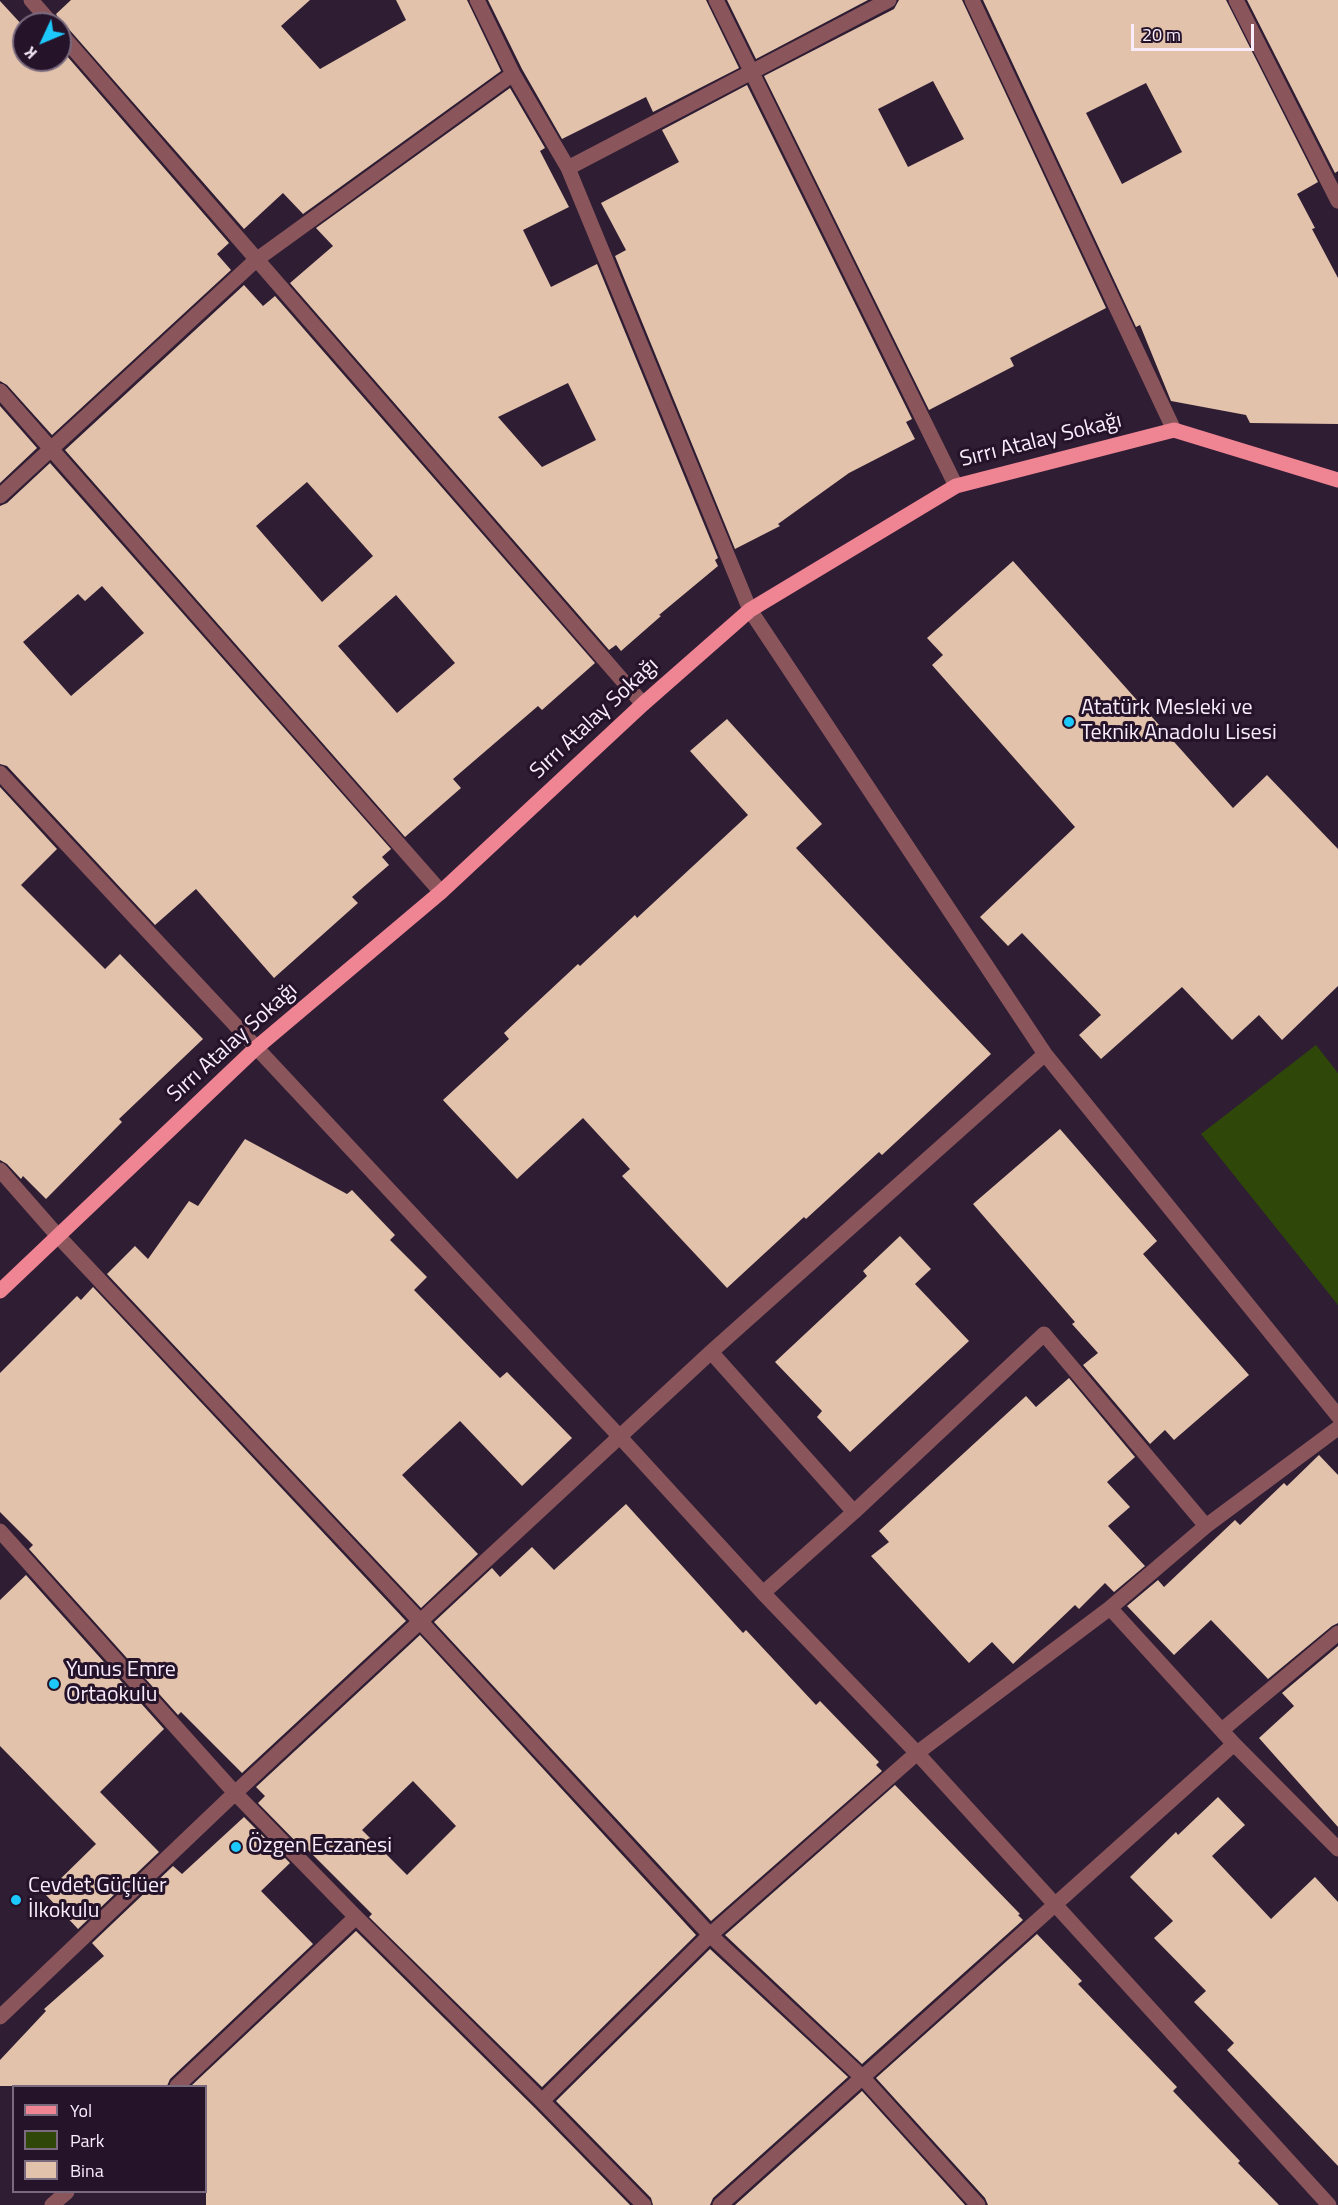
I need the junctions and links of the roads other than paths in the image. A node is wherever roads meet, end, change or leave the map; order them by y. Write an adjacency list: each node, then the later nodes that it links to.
1 (477, 0): 8 (street)
2 (716, 0): 7 (street)
3 (889, 0): 7 (street)
4 (972, 0): 13 (street)
5 (1236, 0): 10 (street)
6 (72, 47): 11 (street)
7 (752, 72): 9 (street); 16 (street)
8 (513, 74): 9 (street); 11 (street)
9 (568, 168): 18 (street)
10 (1338, 201)
11 (256, 260): 14 (street); 19 (street)
12 (0, 391): 14 (street)
13 (1174, 430): 15 (main road); 16 (main road, Sırrı Atalay Sokağı)
14 (51, 448): 17 (street); 21 (street)
15 (1338, 480)
16 (956, 486): 18 (main road, Sırrı Atalay Sokağı)
17 (0, 496)
18 (750, 610): 19 (main road, Sırrı Atalay Sokağı); 23 (street)
19 (643, 704): 21 (main road, Sırrı Atalay Sokağı)
20 (0, 773): 22 (street)
21 (441, 892): 22 (main road, Sırrı Atalay Sokağı)
22 (256, 1048): 25 (main road, Sırrı Atalay Sokağı); 30 (street)
23 (1045, 1054): 27 (street); 28 (street)
24 (0, 1170): 25 (street)
25 (57, 1235): 26 (main road, Sırrı Atalay Sokağı); 36 (street)
26 (0, 1291)
27 (711, 1352): 30 (street); 31 (street)
28 (1338, 1416)
29 (1338, 1428): 32 (street)
30 (620, 1437): 34 (street); 36 (street)
31 (854, 1512): 32 (street); 34 (street)
32 (1206, 1526): 35 (street)
33 (0, 1530): 41 (street)
34 (763, 1593): 40 (street)
35 (1110, 1608): 38 (street); 40 (street)
36 (420, 1621): 41 (street); 45 (street)
37 (1338, 1633): 38 (street)
38 (1222, 1730): 39 (street)
39 (1234, 1744): 42 (street); 43 (street)
40 (917, 1753): 43 (street); 45 (street)
41 (235, 1793): 44 (street); 46 (street)
42 (1338, 1849)
43 (1054, 1905): 47 (street); 55 (street)
44 (356, 1917): 48 (street); 49 (street)
45 (710, 1935): 47 (street); 49 (street)
46 (0, 2017)
47 (863, 2078): 53 (street); 54 (street)
48 (178, 2085)
49 (542, 2101): 52 (street)
50 (66, 2193): 51 (street)
51 (52, 2205)
52 (644, 2205)
53 (720, 2205)
54 (978, 2205)
55 (1329, 2205)

